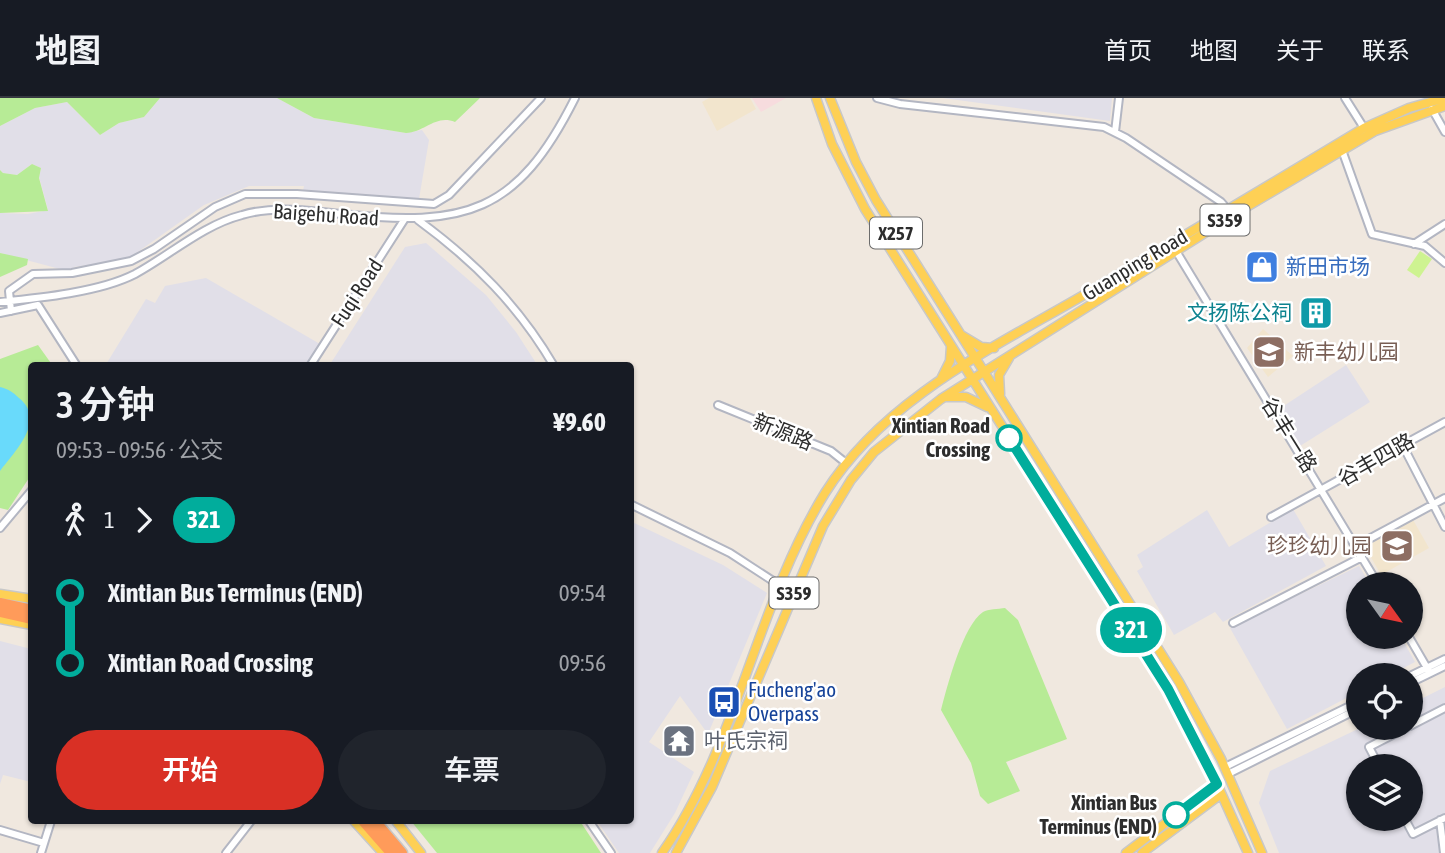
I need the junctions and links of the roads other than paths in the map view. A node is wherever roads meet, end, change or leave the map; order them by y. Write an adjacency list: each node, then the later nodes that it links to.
1 (541, 98): 22 (street)
2 (575, 98): 17 (street, Baigehu Road)
3 (816, 98): 27 (main road, X257)
4 (830, 98): 26 (main road, X257)
5 (877, 98): 12 (street)
6 (1119, 98): 12 (street)
7 (1345, 98): 11 (street)
8 (1445, 99): 9 (main road, Guanping Road / S359)
9 (1428, 103): 10 (main road, Guanping Road / S359); 11 (main road, Guanping Road / S359); 13 (street); 14 (main road, Guanping Road / S359)
10 (1445, 106)
11 (1364, 128): 15 (main road, Guanping Road / S359)
12 (1115, 132): 15 (street)
13 (1445, 132)
14 (1342, 150): 19 (street); 20 (main road, Guanping Road / S359)
15 (1228, 210): 28 (main road, Guanping Road / S359)
16 (404, 220): 17 (street, Baigehu Road); 22 (street, Baigehu Road); 32 (street, Fuqi Road)
17 (418, 220): 33 (street)
18 (1445, 224): 19 (street)
19 (1413, 244): 21 (street)
20 (1176, 251): 29 (main road, Guanping Road / S359); 45 (street, 谷丰一路)
21 (1445, 263)
22 (10, 301): 23 (street, Baigehu Road); 24 (street)
23 (0, 302)
24 (11, 311): 25 (street); 31 (street)
25 (0, 313)
26 (956, 330): 28 (main road); 30 (main road, X257)
27 (951, 346): 34 (main road, X257); 37 (main road)
28 (997, 347): 30 (main road, Guanping Road / S359)
29 (1013, 353): 35 (main road, Guanping Road / S359); 39 (main road)
30 (975, 360): 34 (main road, S359); 35 (main road, X257)
31 (74, 362)
32 (313, 362)
33 (551, 362)
34 (964, 367): 36 (main road, X257); 37 (main road, S359)
35 (983, 372): 36 (main road, S359); 39 (main road, X257)
36 (972, 379): 38 (main road, S359); 41 (main road, X257)
37 (937, 385): 44 (main road, S359)
38 (941, 399): 41 (main road); 58 (main road, S359)
39 (1001, 400): 79 (main road, X257)
40 (718, 405): 44 (street, 新源路)
41 (993, 412): 80 (main road, X257)
42 (1445, 422): 43 (street, 谷丰四路)
43 (1402, 444): 45 (street, 谷丰四路); 48 (street)
44 (846, 463): 56 (main road, S359)
45 (1323, 491): 50 (street, 谷丰四路); 53 (street, 谷丰一路)
46 (28, 494): 52 (street)
47 (1445, 498): 48 (street)
48 (1433, 504): 51 (street); 53 (street)
49 (634, 506): 56 (street)
50 (1270, 517)
51 (1445, 527)
52 (0, 528)
53 (1356, 546): 54 (street, 谷丰一路)
54 (1362, 557): 55 (street, 谷丰一路); 65 (street)
55 (1371, 572)
56 (781, 586): 58 (street); 100 (main road, S359)
57 (0, 594): 59 (main road)
58 (793, 594): 101 (main road, S359)
59 (28, 598)
60 (0, 603): 61 (highway)
61 (28, 609)
62 (0, 612): 63 (highway)
63 (28, 618)
64 (0, 619): 66 (main road)
65 (1233, 623)
66 (28, 624)
67 (1416, 649): 70 (street)
68 (1445, 659): 70 (street)
69 (1445, 666): 70 (street)
70 (1429, 671): 71 (street); 72 (street)
71 (1423, 673)
72 (1423, 675)
73 (1346, 708): 79 (street)
74 (1445, 708): 76 (street)
75 (1346, 715): 79 (street)
76 (1423, 719)
77 (1383, 740): 78 (street)
78 (1373, 754)
79 (1226, 771): 105 (main road, X257)
80 (1217, 784): 81 (main road, X257); 102 (main road)
81 (1221, 794): 103 (main road); 104 (main road, X257)
82 (1443, 819): 90 (street); 106 (street)
83 (50, 824): 92 (street)
84 (249, 824): 94 (street)
85 (357, 824): 95 (main road)
86 (366, 824): 96 (highway)
87 (378, 824): 97 (highway)
88 (398, 824): 98 (main road)
89 (591, 824): 99 (street)
90 (1423, 829)
91 (0, 830): 92 (street)
92 (44, 844): 93 (street)
93 (41, 853)
94 (226, 853)
95 (383, 853)
96 (391, 853)
97 (402, 853)
98 (421, 853)
99 (611, 853)
100 (662, 853)
101 (676, 853)
102 (1126, 853)
103 (1142, 853)
104 (1248, 853)
105 (1262, 853)
106 (1444, 853)

